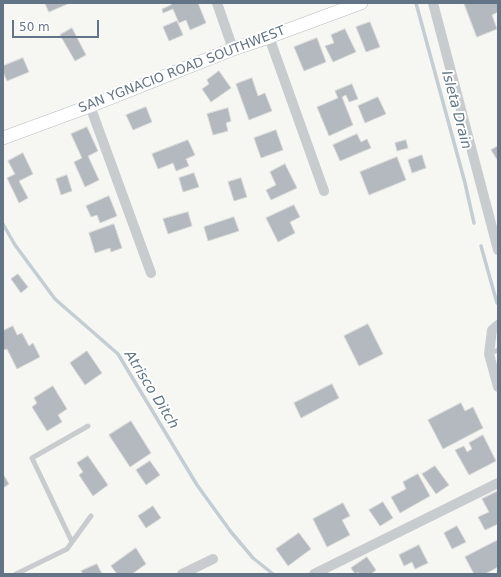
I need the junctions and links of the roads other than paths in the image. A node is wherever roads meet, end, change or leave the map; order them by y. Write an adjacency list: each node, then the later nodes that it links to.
1 (217, 3): 5 (street)
2 (361, 3): 4 (street, SAN YGNACIO ROAD SOUTHWEST)
3 (433, 3): 9 (street)
4 (269, 37): 5 (street, SAN YGNACIO ROAD SOUTHWEST); 8 (street)
5 (233, 49): 6 (street, SAN YGNACIO ROAD SOUTHWEST)
6 (90, 106): 7 (street, SAN YGNACIO ROAD SOUTHWEST); 10 (street)
7 (3, 138)
8 (324, 191)
9 (498, 250)
10 (151, 273)
11 (498, 325): 12 (street)
12 (494, 352): 13 (street)
13 (498, 387)
14 (88, 426): 17 (lane)
15 (498, 483): 21 (street)
16 (91, 516): 17 (lane)
17 (72, 542): 19 (lane)
18 (214, 559): 20 (street)
19 (16, 574)
20 (182, 574)
21 (314, 574)

